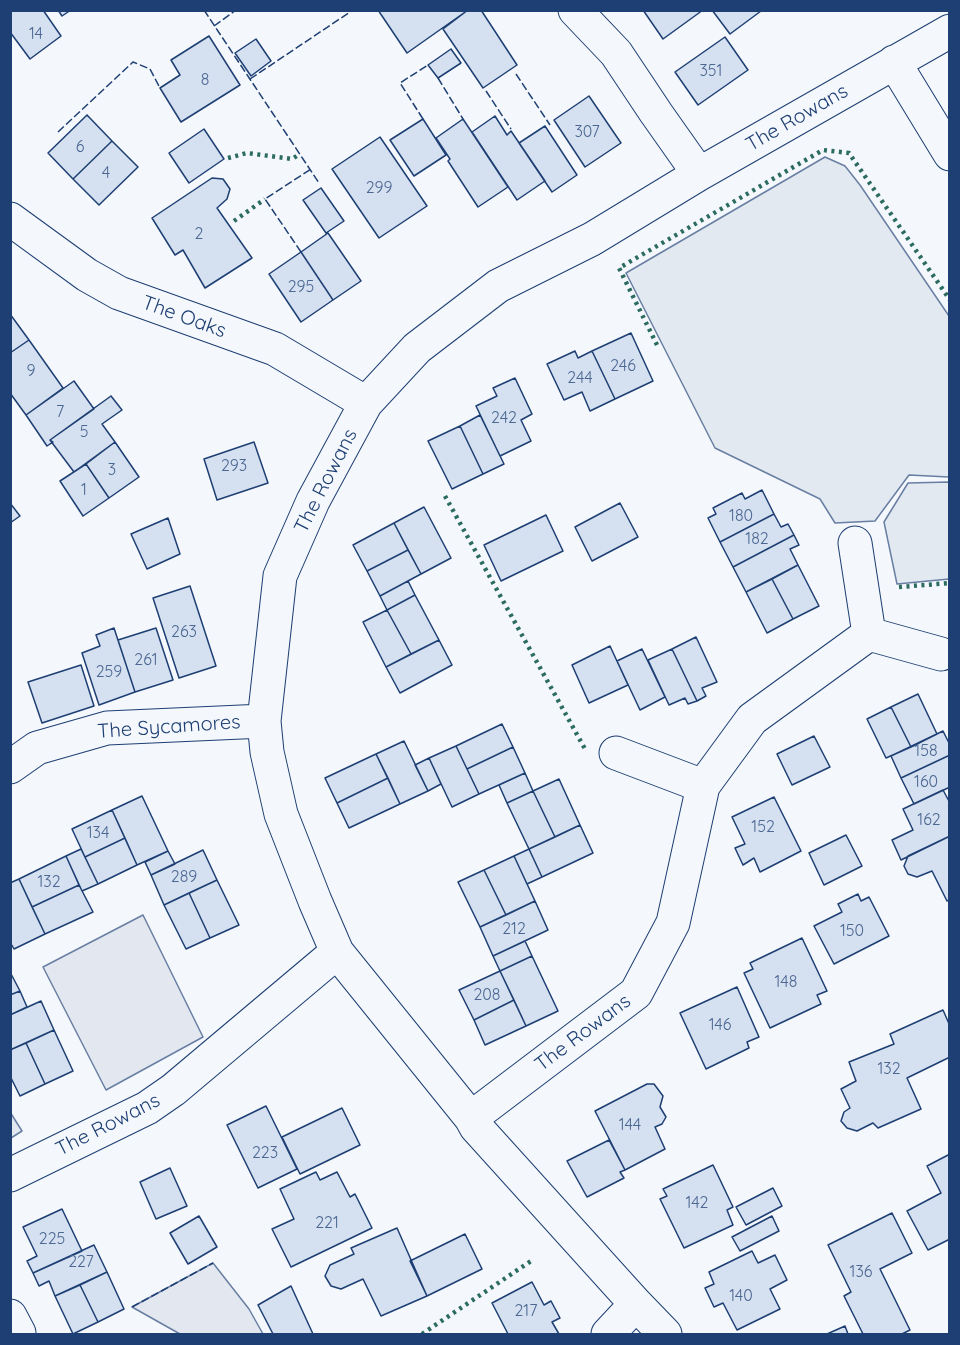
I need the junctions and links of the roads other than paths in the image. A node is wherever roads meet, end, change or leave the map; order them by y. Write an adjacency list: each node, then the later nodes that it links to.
1 (575, 10): 5 (street)
2 (950, 31): 3 (street, The Rowans)
3 (894, 62): 4 (street); 5 (street, The Rowans)
4 (950, 154)
5 (699, 174): 7 (street, The Rowans)
6 (10, 219): 7 (street, The Oaks)
7 (366, 403): 11 (street, The Rowans)
8 (855, 543): 9 (street)
9 (869, 634): 10 (street); 14 (street, The Rowans)
10 (941, 654)
11 (264, 721): 13 (street, The Sycamores); 15 (street, The Rowans)
12 (616, 753): 14 (street)
13 (10, 767)
14 (703, 786): 16 (street, The Rowans)
15 (337, 952): 16 (street, The Rowans); 17 (street, The Rowans)
16 (471, 1118): 18 (street, The Rowans)
17 (10, 1174)
18 (636, 1304): 19 (street); 20 (street, The Rowans)
19 (608, 1335)
20 (665, 1335)

